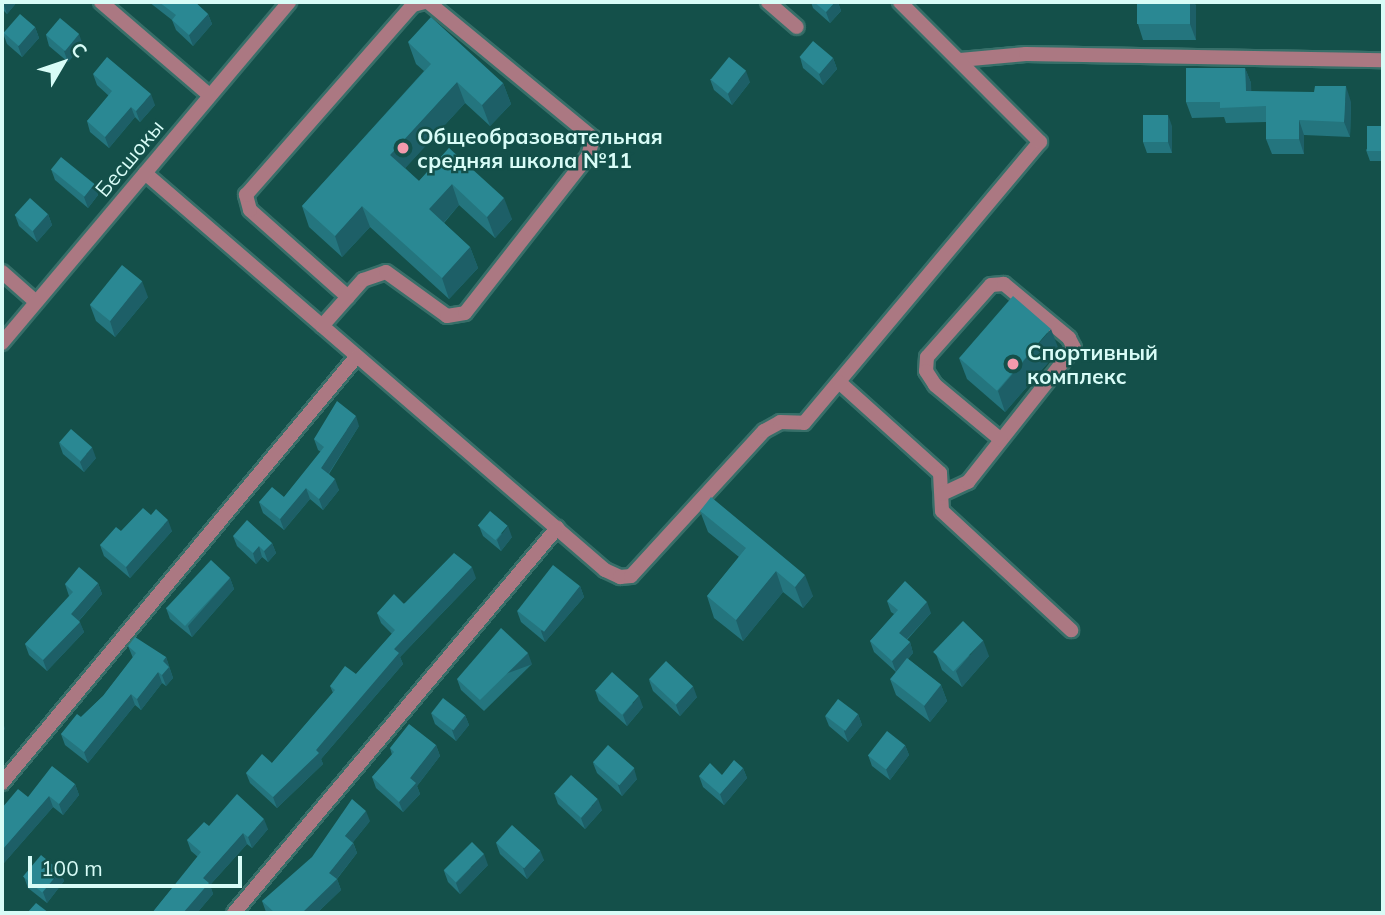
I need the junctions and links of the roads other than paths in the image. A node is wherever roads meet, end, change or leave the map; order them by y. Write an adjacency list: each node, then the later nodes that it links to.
1 (100, 2): 9 (street)
2 (289, 2): 9 (street, Бесшокы)
3 (426, 2): 12 (street); 12 (street)
4 (768, 2): 6 (street)
5 (900, 2): 7 (street)
6 (797, 27)
7 (960, 60): 8 (street); 17 (street)
8 (1383, 60)
9 (209, 95): 10 (street, Бесшокы)
10 (145, 173): 13 (street, Бесшокы); 14 (street)
11 (2, 272): 13 (street)
12 (348, 298): 14 (street)
13 (35, 301): 15 (street, Бесшокы)
14 (322, 326): 16 (street)
15 (2, 343)
16 (358, 356): 20 (street); 22 (street)
17 (839, 382): 19 (street); 20 (street)
18 (1000, 439): 18 (street); 19 (street)
19 (942, 494): 21 (street)
20 (557, 528): 23 (street)
21 (1071, 630)
22 (2, 783)
23 (234, 913)

